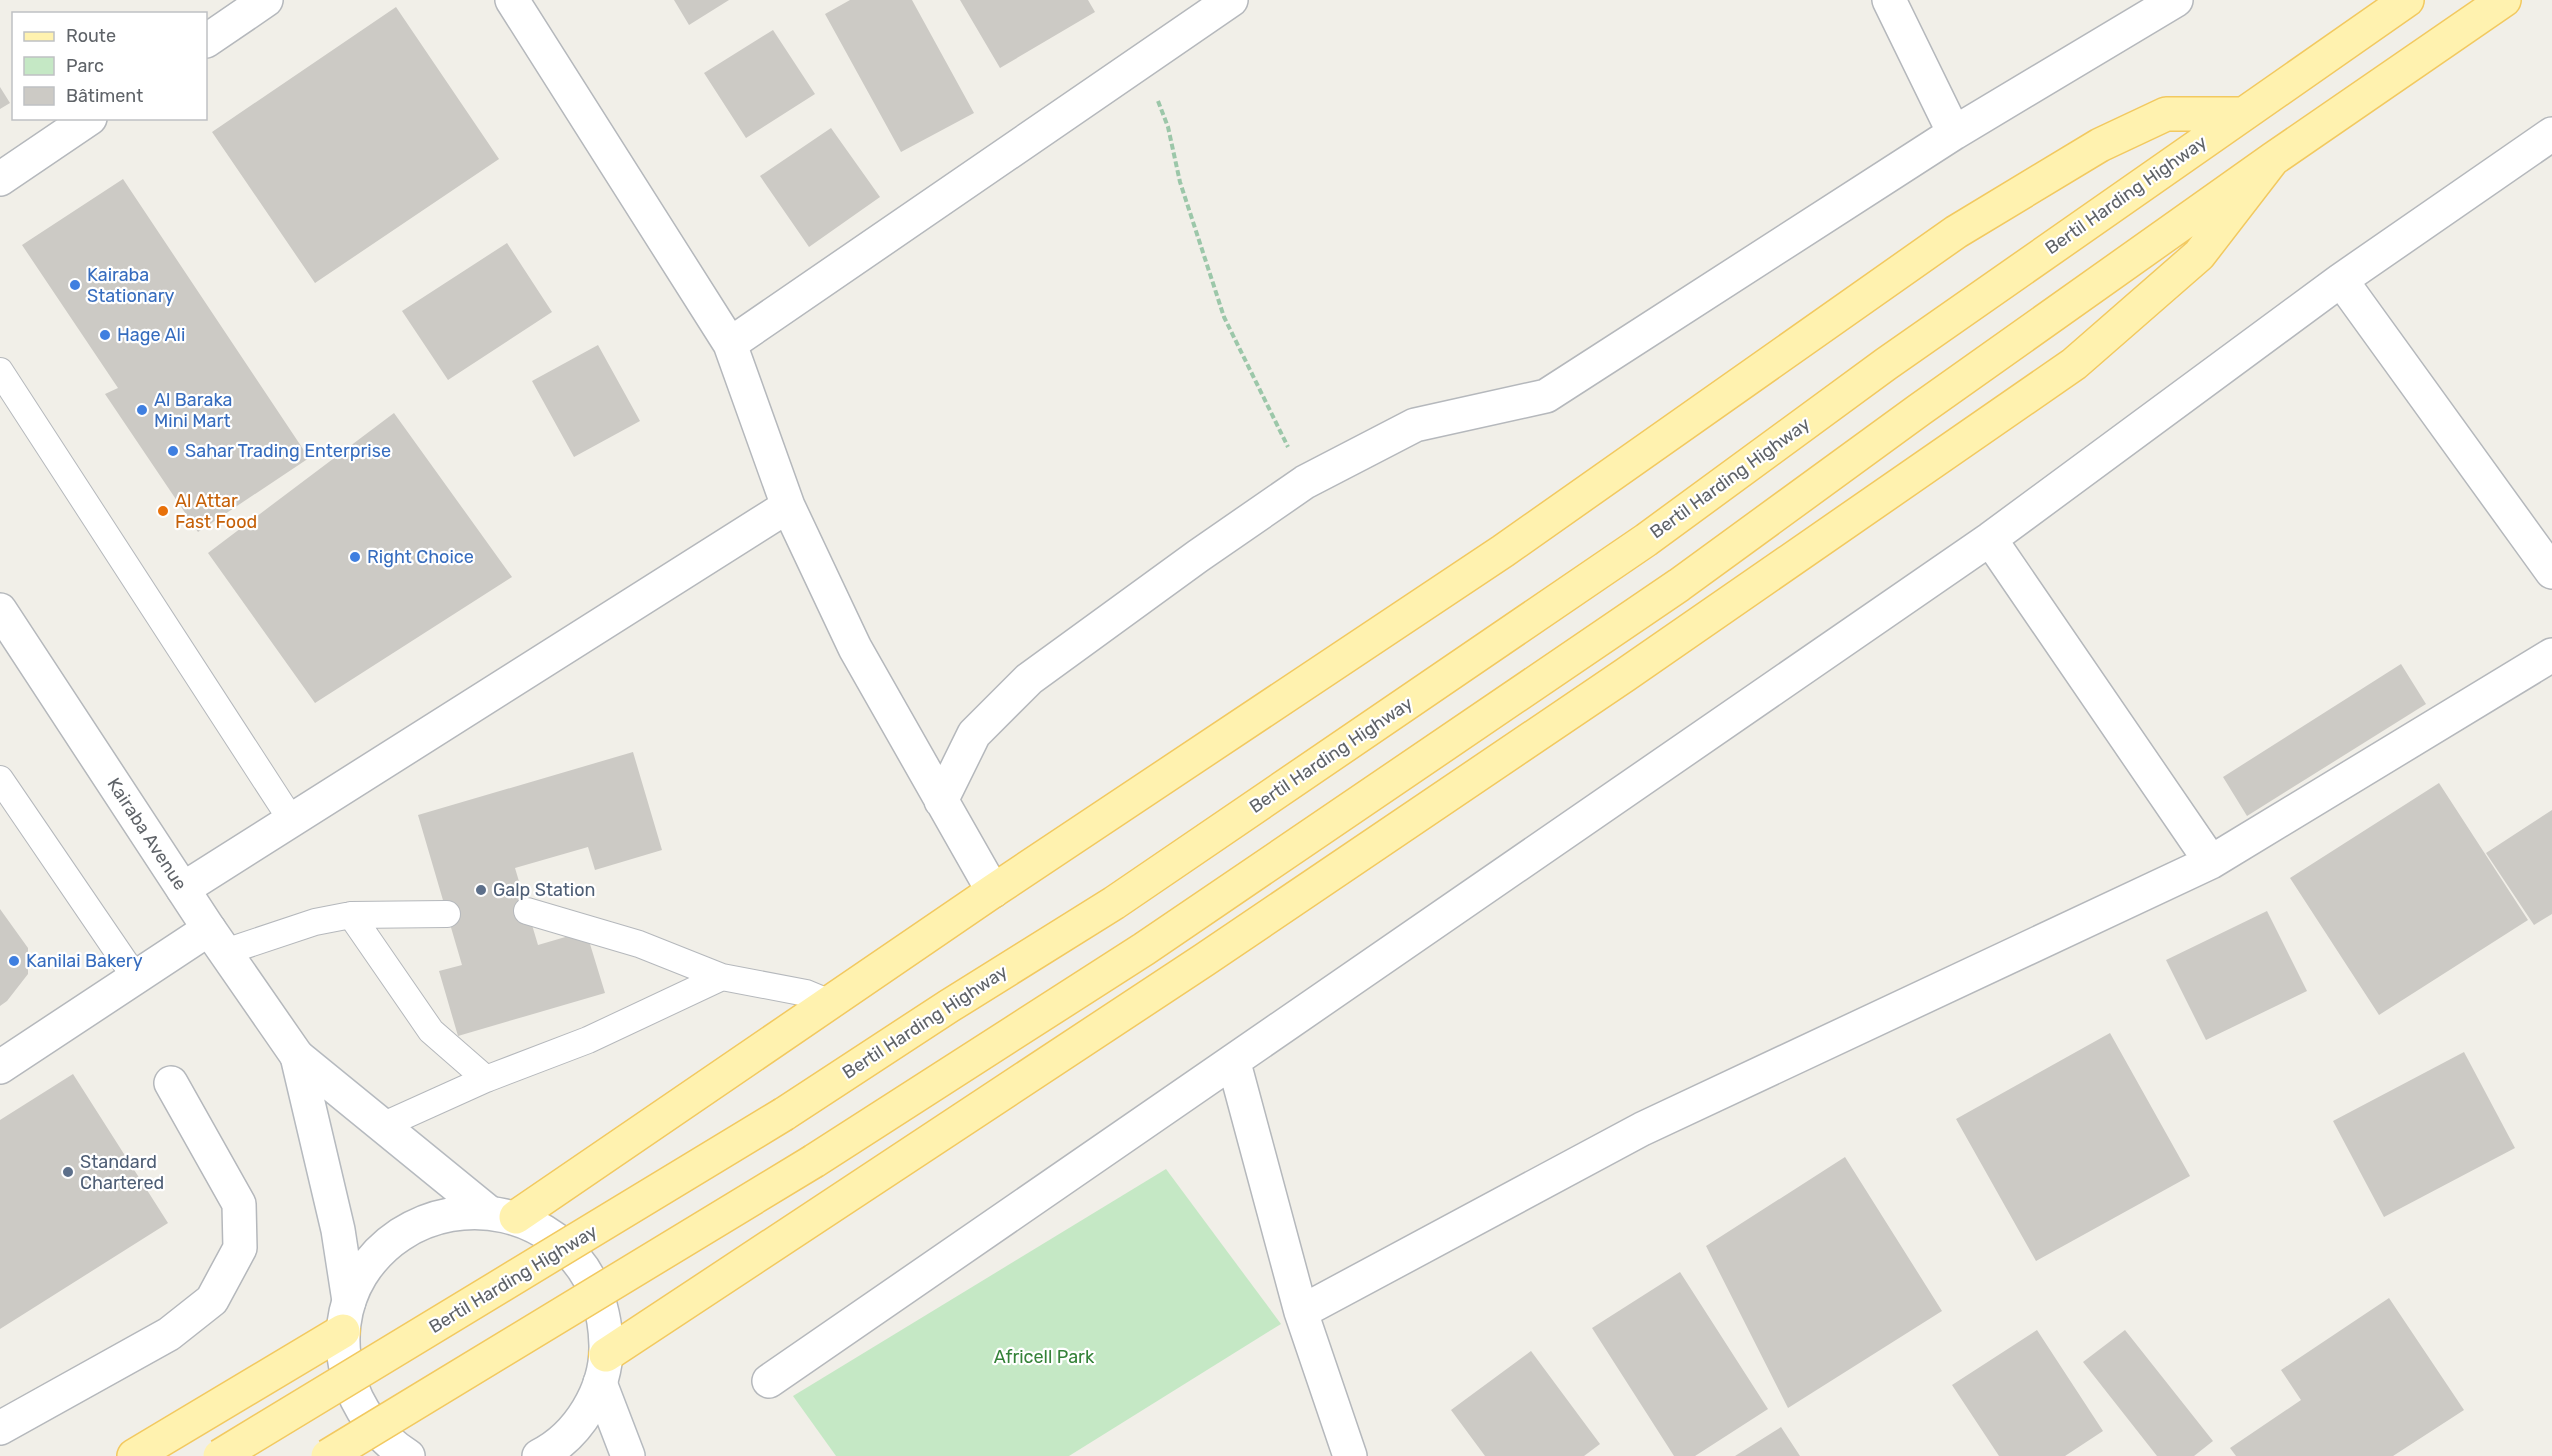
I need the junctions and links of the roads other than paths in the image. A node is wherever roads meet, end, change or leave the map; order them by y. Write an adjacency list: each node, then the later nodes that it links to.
1 (266, 0): 8 (street)
2 (512, 0): 16 (street)
3 (1231, 0): 16 (street)
4 (1889, 0): 11 (street)
5 (2176, 0): 11 (street)
6 (2407, 0): 9 (main road, Bertil Harding Highway)
7 (2505, 0): 13 (main road)
8 (207, 40)
9 (2241, 114): 28 (main road); 49 (main road, Bertil Harding Highway, bridge)
10 (87, 120): 14 (street)
11 (1954, 133): 24 (street)
12 (2552, 134): 15 (street)
13 (2272, 159): 45 (main road); 50 (main road, bridge)
14 (0, 179)
15 (2341, 280): 19 (street); 20 (street)
16 (730, 344): 18 (street)
17 (0, 371): 25 (lane)
18 (788, 506): 24 (street); 25 (street)
19 (1990, 539): 26 (street); 37 (street)
20 (2552, 572)
21 (0, 610): 27 (street, Kairaba Avenue)
22 (2552, 655): 26 (street)
23 (0, 778): 33 (lane)
24 (940, 801): 28 (street)
25 (292, 821): 27 (street)
26 (2211, 862): 43 (street)
27 (183, 889): 32 (street, Kairaba Avenue)
28 (993, 891): 35 (main road)
29 (527, 911): 34 (lane)
30 (447, 914): 31 (lane)
31 (351, 915): 32 (lane); 39 (lane)
32 (217, 940): 33 (street); 36 (street, Kairaba Avenue)
33 (135, 977): 38 (street)
34 (722, 977): 35 (lane); 39 (lane)
35 (830, 1003): 42 (main road)
36 (297, 1056): 41 (street); 44 (street)
37 (1234, 1063): 43 (street); 46 (street)
38 (0, 1067)
39 (486, 1079): 41 (lane)
40 (171, 1083): 47 (street)
41 (384, 1125): 42 (street)
42 (502, 1214): 44 (street); 45 (street)
43 (1301, 1312): 54 (street)
44 (346, 1316): 48 (main road); 51 (street)
45 (603, 1369): 52 (street); 53 (street)
46 (769, 1381)
47 (0, 1428)
48 (134, 1456)
49 (220, 1456)
50 (328, 1456)
51 (408, 1456)
52 (539, 1456)
53 (628, 1456)
54 (1350, 1456)

